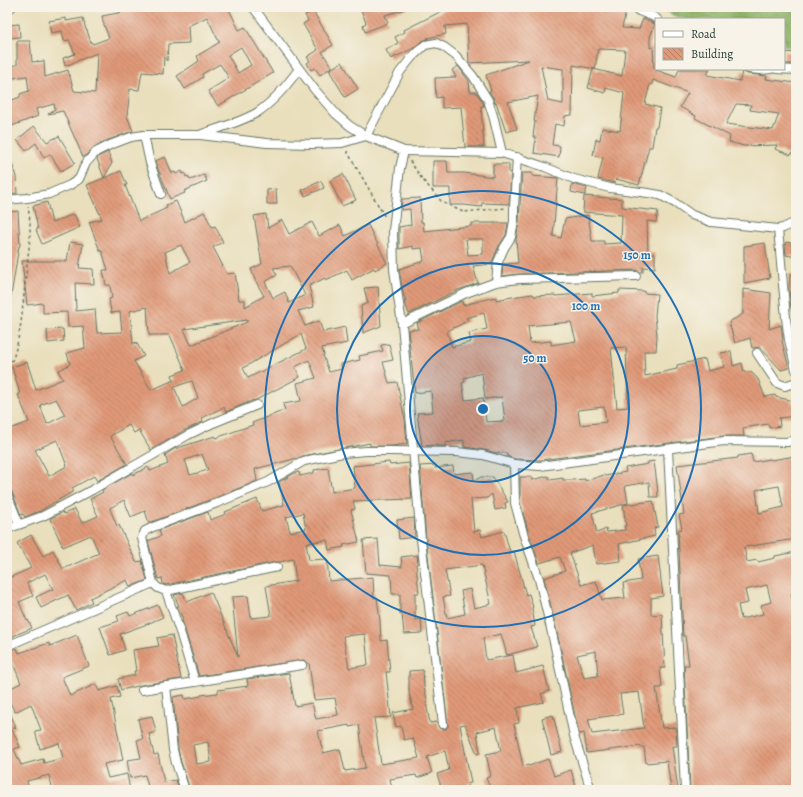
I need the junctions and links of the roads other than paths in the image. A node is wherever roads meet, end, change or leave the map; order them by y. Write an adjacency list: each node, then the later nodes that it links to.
1 (12, 7): 4 (street)
2 (253, 7): 6 (street)
3 (633, 7): 5 (street)
4 (7, 8)
5 (656, 18)
6 (299, 69): 10 (street); 11 (street)
7 (785, 69): 8 (street)
8 (796, 70)
9 (144, 135): 10 (street); 15 (street); 16 (street)
10 (200, 135): 11 (street)
11 (366, 136): 12 (street); 13 (street)
12 (404, 151): 13 (street); 21 (street)
13 (502, 153): 14 (street)
14 (517, 157): 18 (street); 20 (street)
15 (161, 194)
16 (7, 200)
17 (796, 222): 18 (street)
18 (778, 229): 23 (street)
19 (636, 276): 20 (street)
20 (496, 282): 21 (street)
21 (402, 324): 28 (street)
22 (757, 353): 24 (street)
23 (796, 370)
24 (796, 382)
25 (257, 406): 31 (street)
26 (796, 440): 27 (street)
27 (668, 449): 29 (street); 44 (street)
28 (413, 450): 29 (street); 34 (street); 41 (street)
29 (514, 464): 43 (street)
30 (7, 494): 31 (street)
31 (19, 524): 32 (street)
32 (7, 529)
33 (277, 567): 35 (street)
34 (153, 583): 35 (street); 36 (street)
35 (166, 591): 38 (street)
36 (7, 646)
37 (302, 665): 38 (street)
38 (195, 682): 39 (street)
39 (166, 686): 40 (street); 42 (street)
40 (142, 690)
41 (443, 724)
42 (185, 790)
43 (591, 790)
44 (685, 790)

